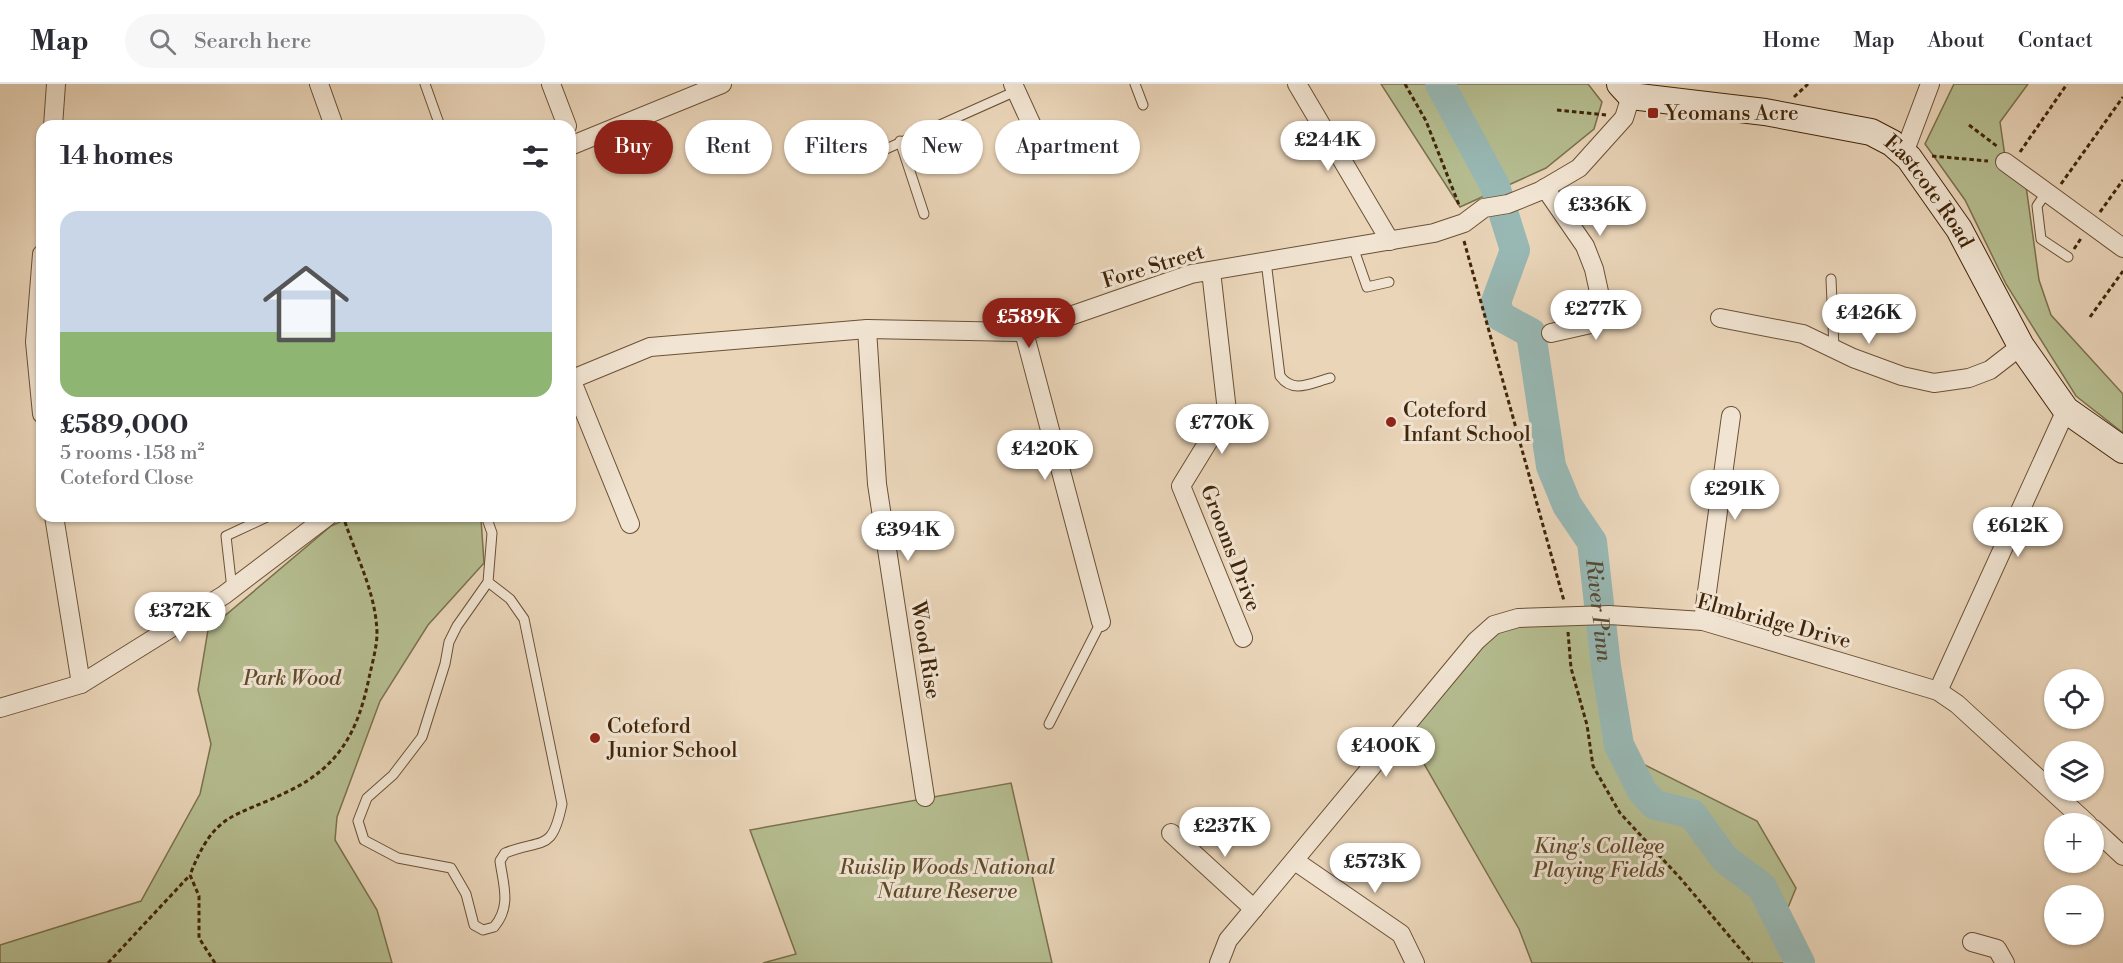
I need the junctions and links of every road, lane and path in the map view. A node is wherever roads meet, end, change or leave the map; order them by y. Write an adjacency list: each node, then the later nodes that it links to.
1 (56, 84): 16 (street)
2 (319, 84): 17 (street)
3 (425, 84): 18 (lane)
4 (551, 84): 19 (street)
5 (722, 84): 22 (street)
6 (1135, 84): 14 (lane)
7 (1297, 84): 31 (street)
8 (1405, 84): 30 (path)
9 (1930, 84): 25 (street)
10 (2067, 84): 26 (path)
11 (1015, 87): 20 (street); 23 (lane)
12 (1621, 96): 15 (path); 25 (main road, Eastcote Road); 27 (street, Fore Street)
13 (2123, 97): 28 (path)
14 (1143, 105)
15 (1557, 110)
16 (53, 120)
17 (332, 120)
18 (438, 120)
19 (565, 120)
20 (1030, 120)
21 (1969, 125): 26 (path)
22 (576, 139)
23 (900, 141): 24 (lane); 29 (lane)
24 (889, 146)
25 (1905, 154): 26 (path); 45 (main road, Eastcote Road)
26 (2008, 164): 28 (street)
27 (1545, 188): 30 (street, Fore Street); 44 (street)
28 (2049, 195): 33 (street); 34 (lane)
29 (924, 214)
30 (1464, 223): 31 (street, Fore Street); 61 (path)
31 (1389, 241): 32 (street, Fore Street)
32 (1353, 247): 35 (street, Fore Street); 39 (lane)
33 (2123, 248)
34 (2068, 257)
35 (1266, 261): 36 (street, Fore Street); 48 (lane)
36 (1211, 271): 43 (street, Fore Street); 64 (street, Grooms Drive)
37 (2123, 271): 40 (path)
38 (1831, 279): 46 (lane)
39 (1389, 282)
40 (2090, 317)
41 (1720, 318): 46 (street)
42 (867, 329): 43 (street, Fore Street); 47 (street, Fore Street); 69 (street, Wood Rise)
43 (1024, 332): 63 (street)
44 (1551, 333)
45 (2021, 346): 46 (street); 50 (main road, Eastcote Road)
46 (1834, 348)
47 (576, 378)
48 (1330, 378)
49 (576, 392): 58 (street)
50 (2066, 410): 52 (main road, Eastcote Road); 66 (street)
51 (1731, 416): 62 (street)
52 (2123, 450)
53 (55, 522): 65 (street)
54 (256, 522): 60 (lane)
55 (320, 522): 60 (street)
56 (345, 522): 75 (path)
57 (488, 522): 59 (lane)
58 (630, 524)
59 (488, 582): 59 (lane)
60 (232, 589): 65 (street)
61 (1567, 616): 62 (street, Elmbridge Drive); 74 (street, Elmbridge Drive); 82 (path)
62 (1703, 621): 66 (street, Elmbridge Drive)
63 (1101, 622): 68 (lane)
64 (1243, 638)
65 (81, 684): 67 (street)
66 (1938, 691): 70 (street)
67 (0, 708)
68 (1049, 724)
69 (926, 797)
70 (2076, 813)
71 (1171, 833): 76 (street)
72 (2104, 838): 73 (street)
73 (2123, 856)
74 (1295, 861): 76 (street, Elmbridge Drive); 81 (street)
75 (190, 875): 78 (path); 79 (path)
76 (1254, 909): 80 (street, Elmbridge Drive)
77 (1972, 942): 83 (street)
78 (108, 963)
79 (215, 963)
80 (1219, 963)
81 (1415, 963)
82 (1752, 963)
83 (2005, 963)

